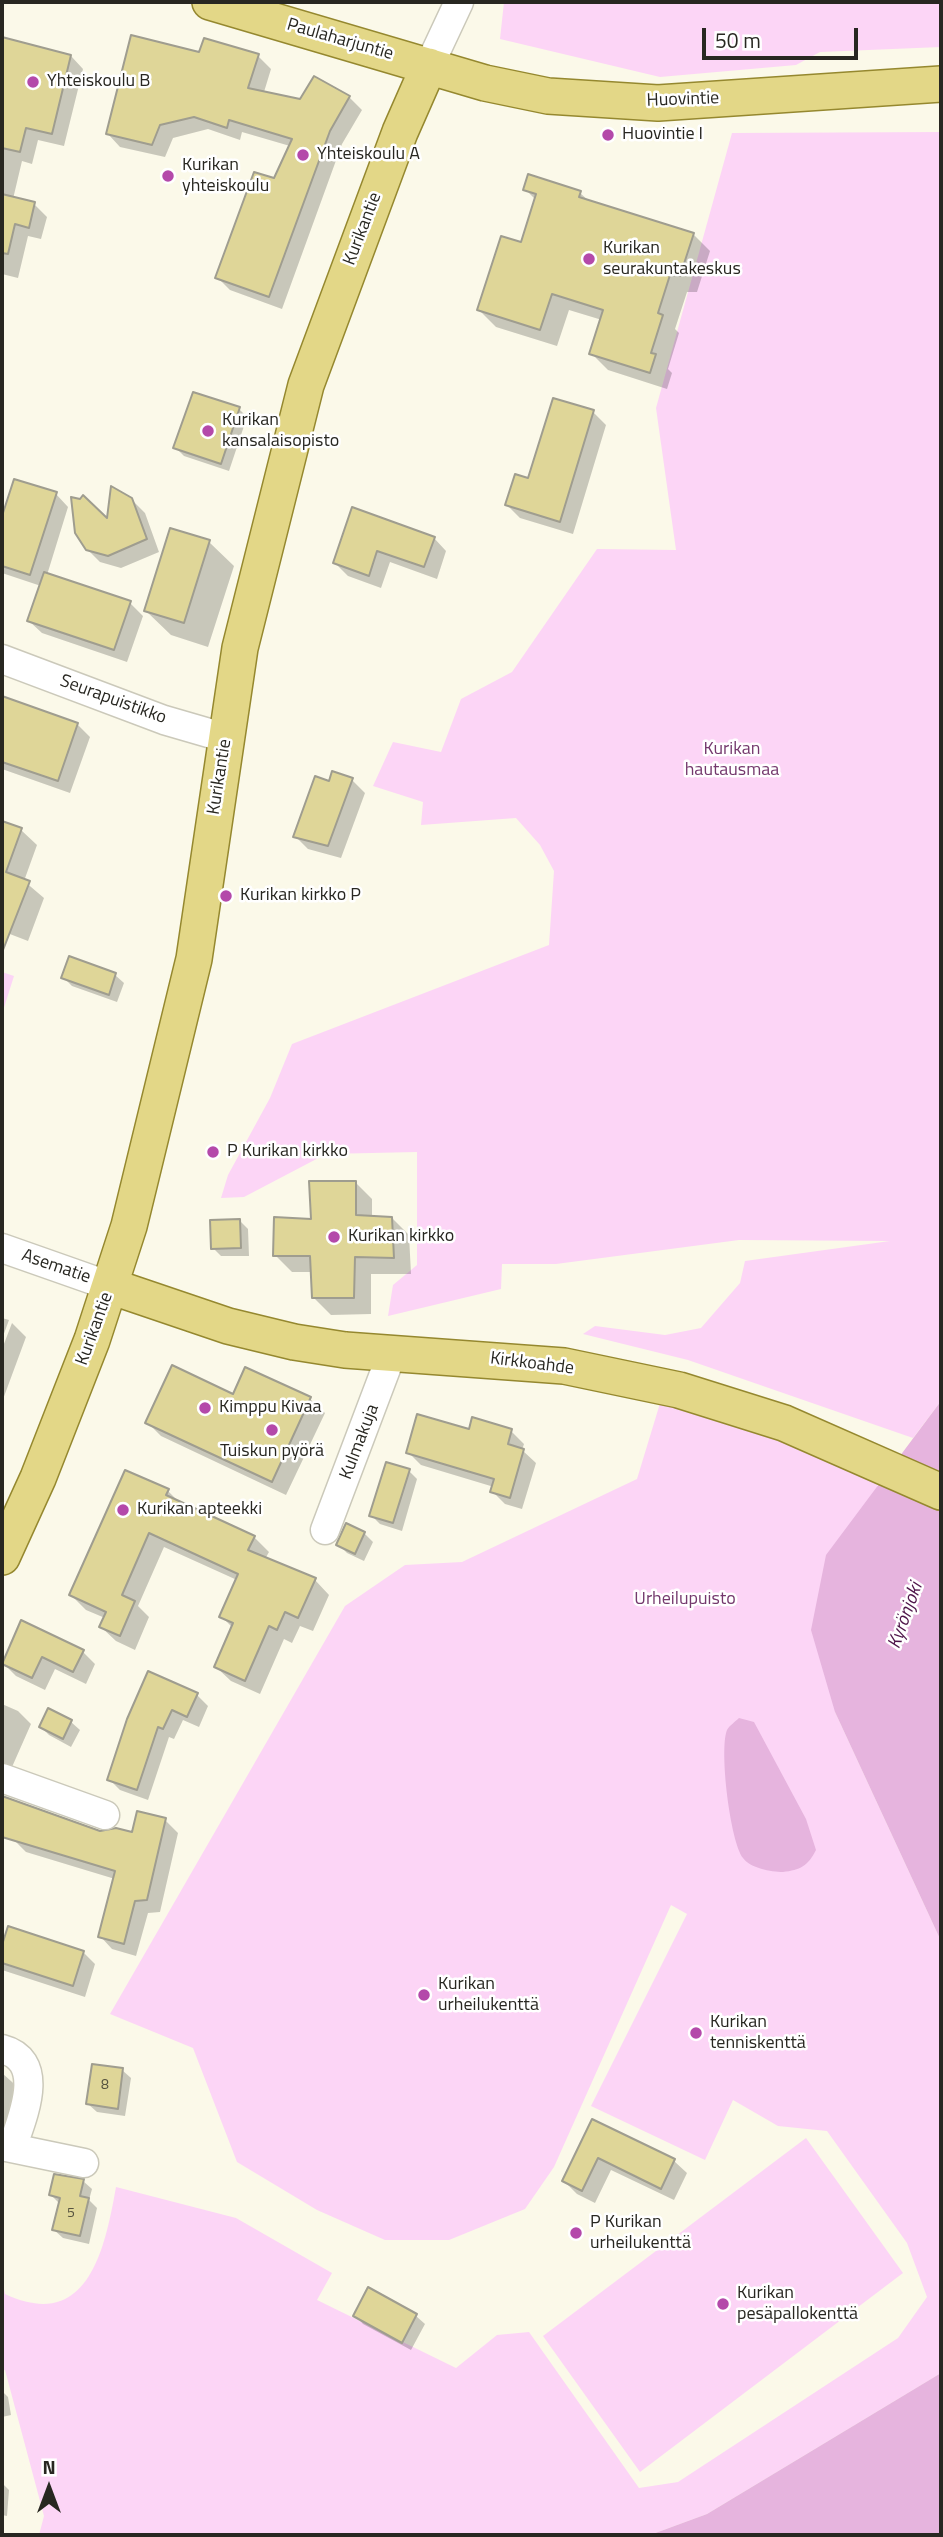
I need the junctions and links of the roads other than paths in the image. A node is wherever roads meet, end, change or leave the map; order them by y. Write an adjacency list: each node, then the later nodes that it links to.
1 (210, 2): 3 (main road, Paulaharjuntie)
2 (459, 2): 3 (street, Kurikantie)
3 (429, 66): 4 (main road, Huovintie); 6 (main road, Kurikantie)
4 (941, 84)
5 (2, 659): 6 (street, Seurapuistikko)
6 (226, 738): 8 (main road, Kurikantie)
7 (2, 1248): 8 (street, Asematie)
8 (110, 1286): 9 (main road, Kirkkoahde); 12 (main road, Kurikantie)
9 (392, 1353): 10 (main road, Kirkkoahde); 11 (street, Kulmakuja)
10 (941, 1492)
11 (326, 1530)
12 (2, 1557)
13 (2, 1778): 14 (street)
14 (105, 1815)
15 (2, 2049): 16 (street)
16 (7, 2147): 17 (street)
17 (83, 2163)

